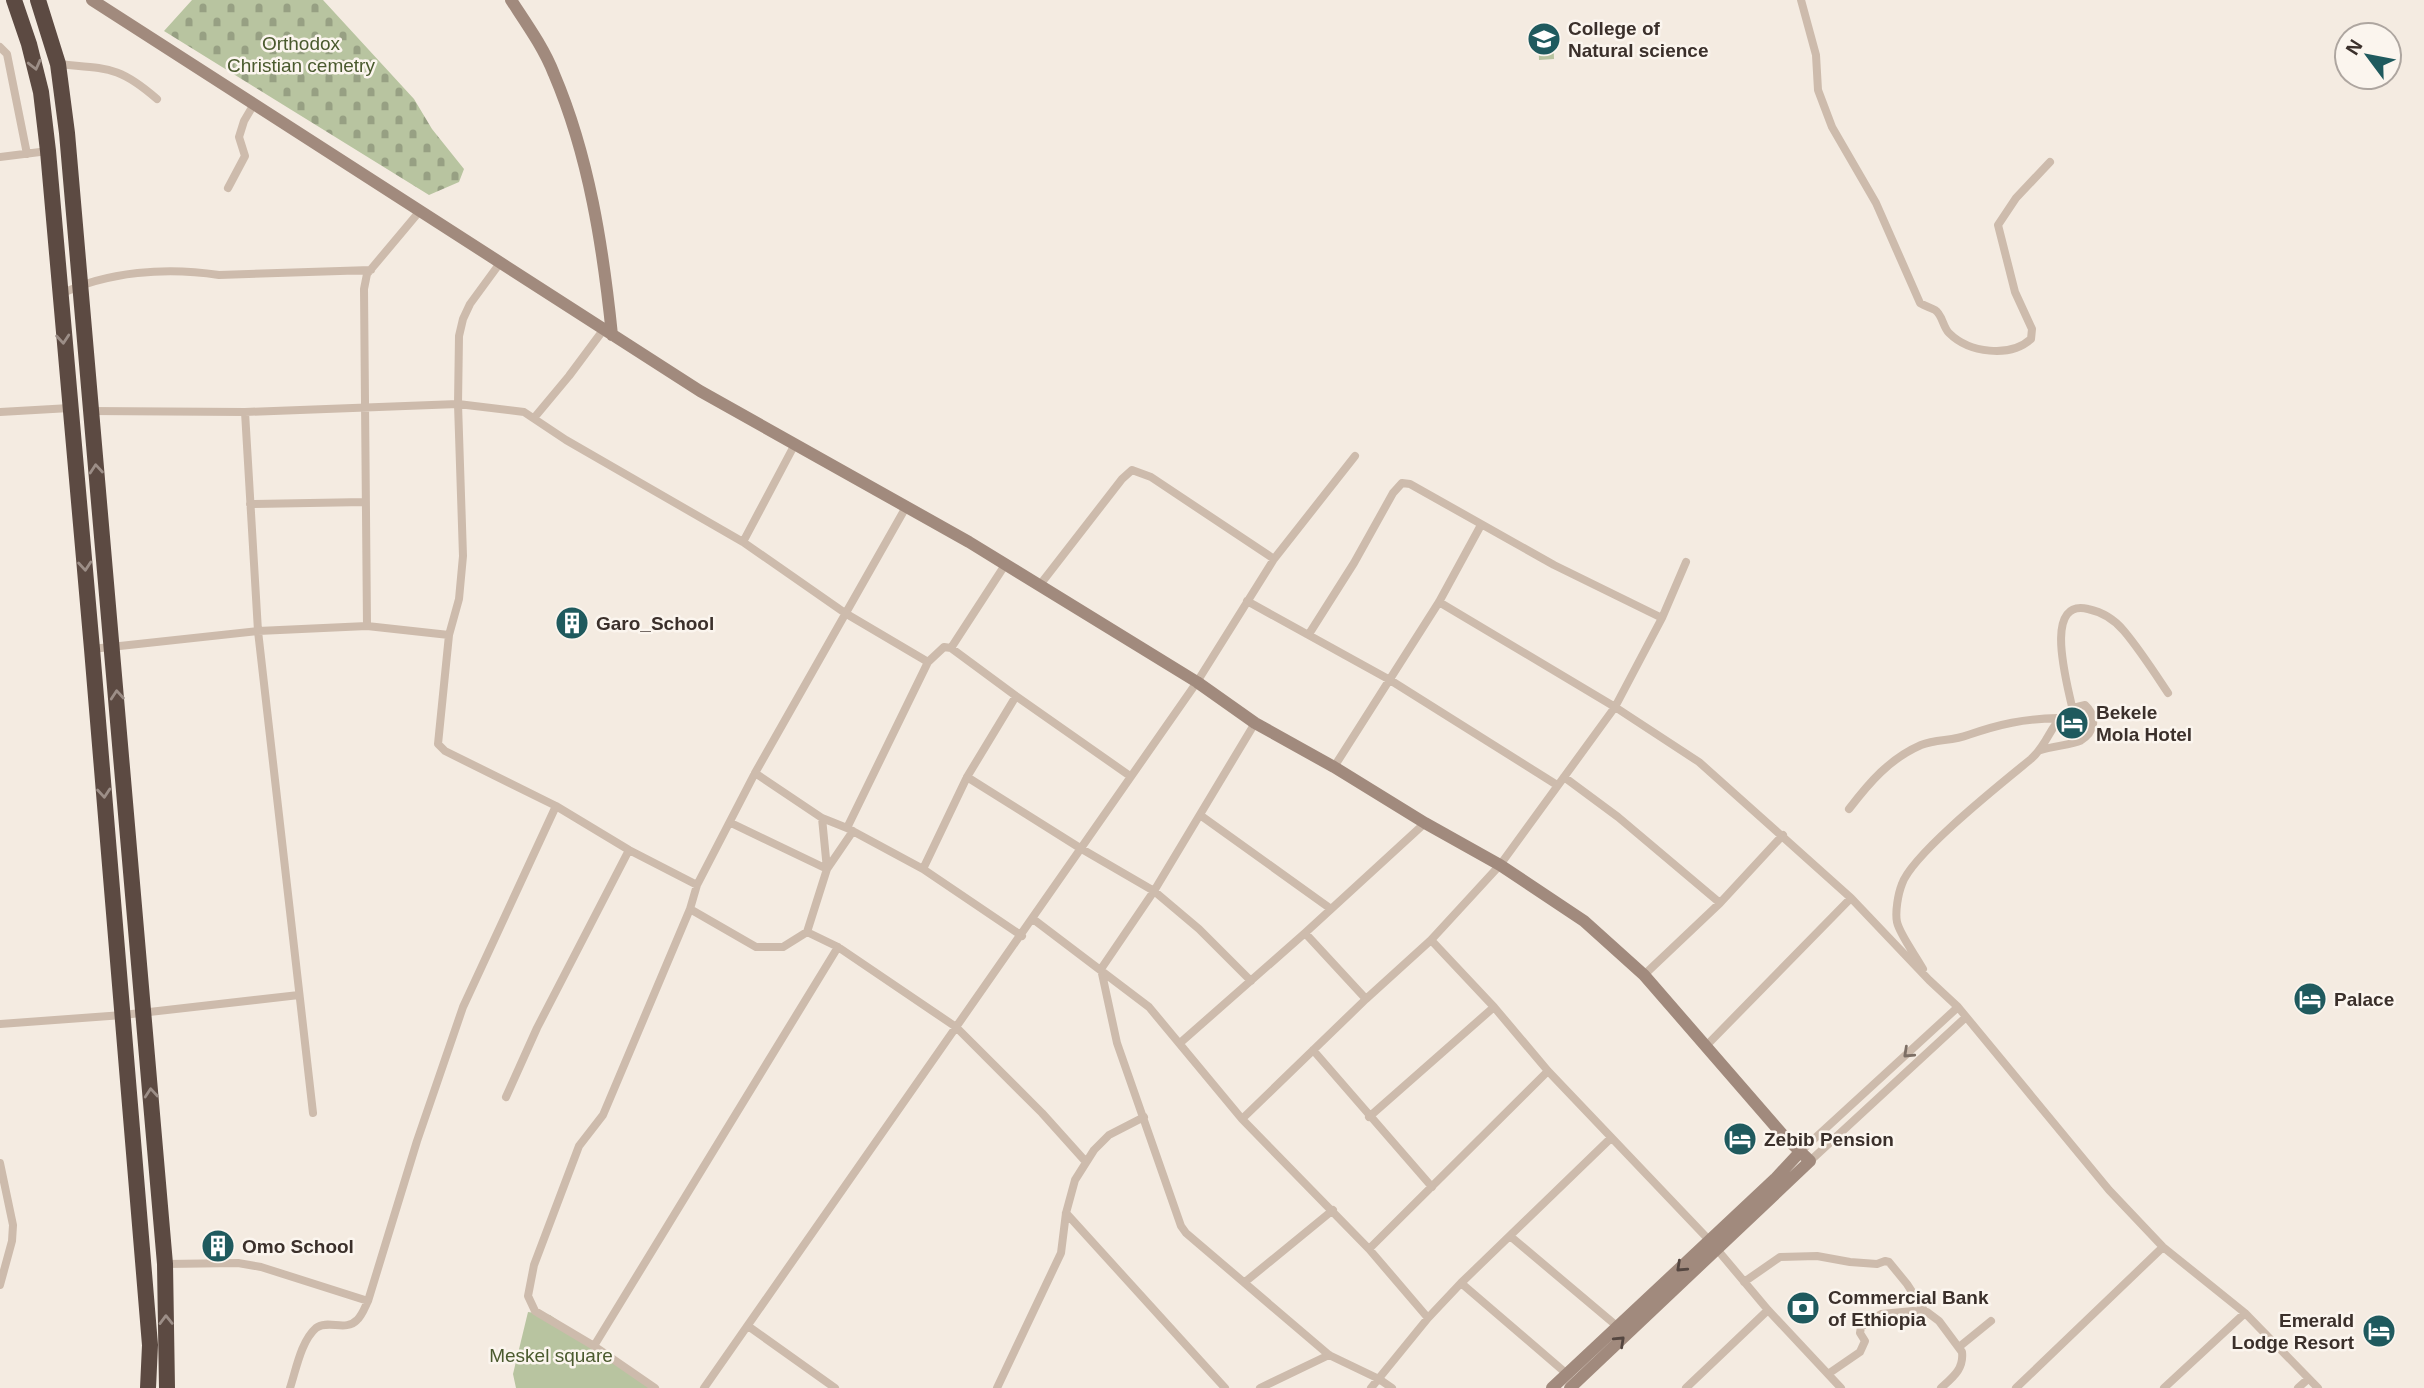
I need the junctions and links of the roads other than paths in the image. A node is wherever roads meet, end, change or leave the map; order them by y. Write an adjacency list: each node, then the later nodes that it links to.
1 (13, 0): 10 (highway, one-way to 10)
2 (38, 0): 7 (highway)
3 (92, 0): 9 (street)
4 (511, 0): 20 (street)
5 (1801, 0): 13 (street)
6 (0, 47): 11 (street)
7 (58, 64): 8 (street); 18 (highway)
8 (157, 99)
9 (254, 104): 14 (street); 15 (street)
10 (48, 151): 11 (street); 19 (highway)
11 (27, 154): 12 (street)
12 (0, 157)
13 (2050, 162)
14 (228, 188)
15 (419, 212): 16 (street); 17 (street)
16 (500, 263): 20 (street); 21 (street)
17 (370, 270): 18 (street); 23 (street)
18 (80, 285): 19 (street); 24 (highway)
19 (60, 295): 22 (highway, one-way to 22)
20 (608, 332): 27 (street); 28 (street)
21 (458, 404): 23 (street); 27 (street); 46 (street)
22 (70, 408): 25 (street); 49 (highway, one-way to 49)
23 (366, 408): 26 (street); 30 (street)
24 (90, 411): 26 (street); 47 (highway, one-way to 24)
25 (0, 412)
26 (245, 412): 31 (street)
27 (534, 418): 34 (street)
28 (795, 444): 32 (street); 34 (street)
29 (1356, 456): 35 (street)
30 (365, 502): 31 (street); 43 (street)
31 (250, 504): 44 (street)
32 (906, 507): 37 (street); 41 (street)
33 (1481, 524): 40 (street); 42 (street); 45 (street)
34 (743, 542): 41 (street)
35 (1274, 559): 38 (street); 39 (street)
36 (1686, 562): 42 (street)
37 (1004, 565): 38 (street); 48 (street)
38 (1039, 586): 52 (street)
39 (1247, 601): 45 (street); 52 (street)
40 (1439, 602): 51 (street); 55 (street)
41 (845, 613): 50 (street); 61 (street)
42 (1662, 618): 55 (street)
43 (367, 626): 44 (street); 46 (street)
44 (258, 631): 47 (street); 95 (street)
45 (1309, 634): 51 (street)
46 (449, 635): 66 (street)
47 (113, 647): 49 (street); 99 (highway, one-way to 47)
48 (951, 648): 50 (street); 54 (street)
49 (92, 649): 100 (highway, one-way to 100)
50 (928, 662): 72 (street)
51 (1390, 680): 60 (street); 65 (street)
52 (1197, 682): 58 (street); 62 (street)
53 (2168, 693): 56 (street)
54 (1016, 696): 62 (street); 63 (street)
55 (1615, 707): 64 (street); 73 (street)
56 (2072, 707): 57 (street); 59 (street)
57 (2058, 718): 59 (street); 67 (street)
58 (1255, 723): 60 (street); 68 (street)
59 (2041, 750): 93 (street)
60 (1334, 767): 71 (street)
61 (755, 773): 69 (street); 70 (street)
62 (1130, 776): 74 (street)
63 (967, 777): 74 (street); 78 (street)
64 (1564, 777): 65 (street); 82 (street)
65 (1558, 785): 76 (street)
66 (556, 806): 75 (street); 129 (street)
67 (1849, 809)
68 (1200, 815): 80 (street); 84 (street)
69 (822, 818): 72 (street); 77 (street)
70 (731, 823): 77 (street); 79 (street)
71 (1425, 823): 76 (street); 84 (street)
72 (850, 829): 77 (street); 78 (street)
73 (1783, 835): 81 (street); 82 (street)
74 (1080, 848): 80 (street); 85 (street)
75 (629, 850): 79 (street); 108 (street)
76 (1500, 865): 89 (street); 92 (street)
77 (827, 869): 86 (street)
78 (923, 869): 88 (street)
79 (697, 885): 83 (street)
80 (1154, 891): 91 (street); 94 (street)
81 (1851, 898): 93 (street); 105 (street)
82 (1720, 904): 92 (street)
83 (690, 909): 86 (street); 137 (street)
84 (1331, 909): 87 (street)
85 (1032, 919): 88 (street); 91 (street)
86 (807, 932): 90 (street)
87 (1305, 933): 94 (street); 96 (street)
88 (1021, 936): 103 (street)
89 (1431, 940): 96 (street); 97 (street)
90 (838, 947): 103 (street); 137 (street)
91 (1101, 969): 104 (street); 111 (street)
92 (1644, 975): 105 (street)
93 (1929, 980): 98 (street)
94 (1251, 981): 104 (street)
95 (299, 995): 99 (street); 109 (street)
96 (1366, 999): 106 (street)
97 (1494, 1007): 107 (street); 110 (street)
98 (1958, 1007): 101 (street); 114 (street, one-way to 114)
99 (144, 1013): 100 (street); 124 (highway, one-way to 99)
100 (123, 1015): 102 (street); 146 (highway)
101 (1966, 1017): 114 (street); 122 (street)
102 (0, 1024)
103 (956, 1027): 115 (street); 135 (street)
104 (1180, 1043): 112 (street)
105 (1706, 1046): 114 (street)
106 (1313, 1050): 110 (street); 112 (street)
107 (1548, 1071): 113 (street); 117 (street)
108 (506, 1097)
109 (313, 1113)
110 (1369, 1116): 117 (street)
111 (1144, 1117): 115 (street); 125 (street)
112 (1242, 1119): 118 (street)
113 (1611, 1138): 120 (street); 121 (street)
114 (1805, 1156): 121 (street)
115 (1086, 1162): 119 (street)
116 (0, 1163): 128 (street)
117 (1432, 1187): 123 (street)
118 (1333, 1210): 123 (street); 125 (street)
119 (1066, 1213): 145 (street); 152 (street)
120 (1510, 1236): 127 (street); 136 (street)
121 (1713, 1245): 126 (street); 136 (street, one-way to 136); 157 (street, one-way to 121)
122 (2163, 1247): 132 (street); 161 (street)
123 (1370, 1249): 133 (street)
124 (165, 1264): 129 (street); 147 (highway, one-way to 124)
125 (1245, 1282): 139 (street)
126 (1745, 1282): 130 (street); 131 (street)
127 (1461, 1283): 133 (street); 140 (street)
128 (0, 1285)
129 (368, 1301): 148 (street)
130 (1768, 1310): 141 (street); 158 (street)
131 (1925, 1312): 138 (street); 141 (street)
132 (2245, 1313): 143 (street); 162 (street)
133 (1428, 1318): 142 (street)
134 (1990, 1321): 138 (street)
135 (748, 1326): 144 (street); 150 (street)
136 (1618, 1327): 140 (street)
137 (594, 1346): 149 (street)
138 (1959, 1347): 160 (street)
139 (1329, 1355): 142 (street); 153 (street)
140 (1567, 1374): 156 (street)
141 (1828, 1374): 159 (street)
142 (1379, 1379): 154 (street); 155 (street)
143 (2308, 1379): 163 (street); 164 (street)
144 (824, 1385): 151 (street)
145 (999, 1387)
146 (148, 1388)
147 (167, 1388)
148 (290, 1388)
149 (655, 1388)
150 (704, 1388)
151 (835, 1388)
152 (1224, 1388)
153 (1260, 1388)
154 (1371, 1388)
155 (1392, 1388)
156 (1552, 1388)
157 (1570, 1388)
158 (1686, 1388)
159 (1841, 1388)
160 (1941, 1388)
161 (2016, 1388)
162 (2164, 1388)
163 (2298, 1388)
164 (2318, 1388)

